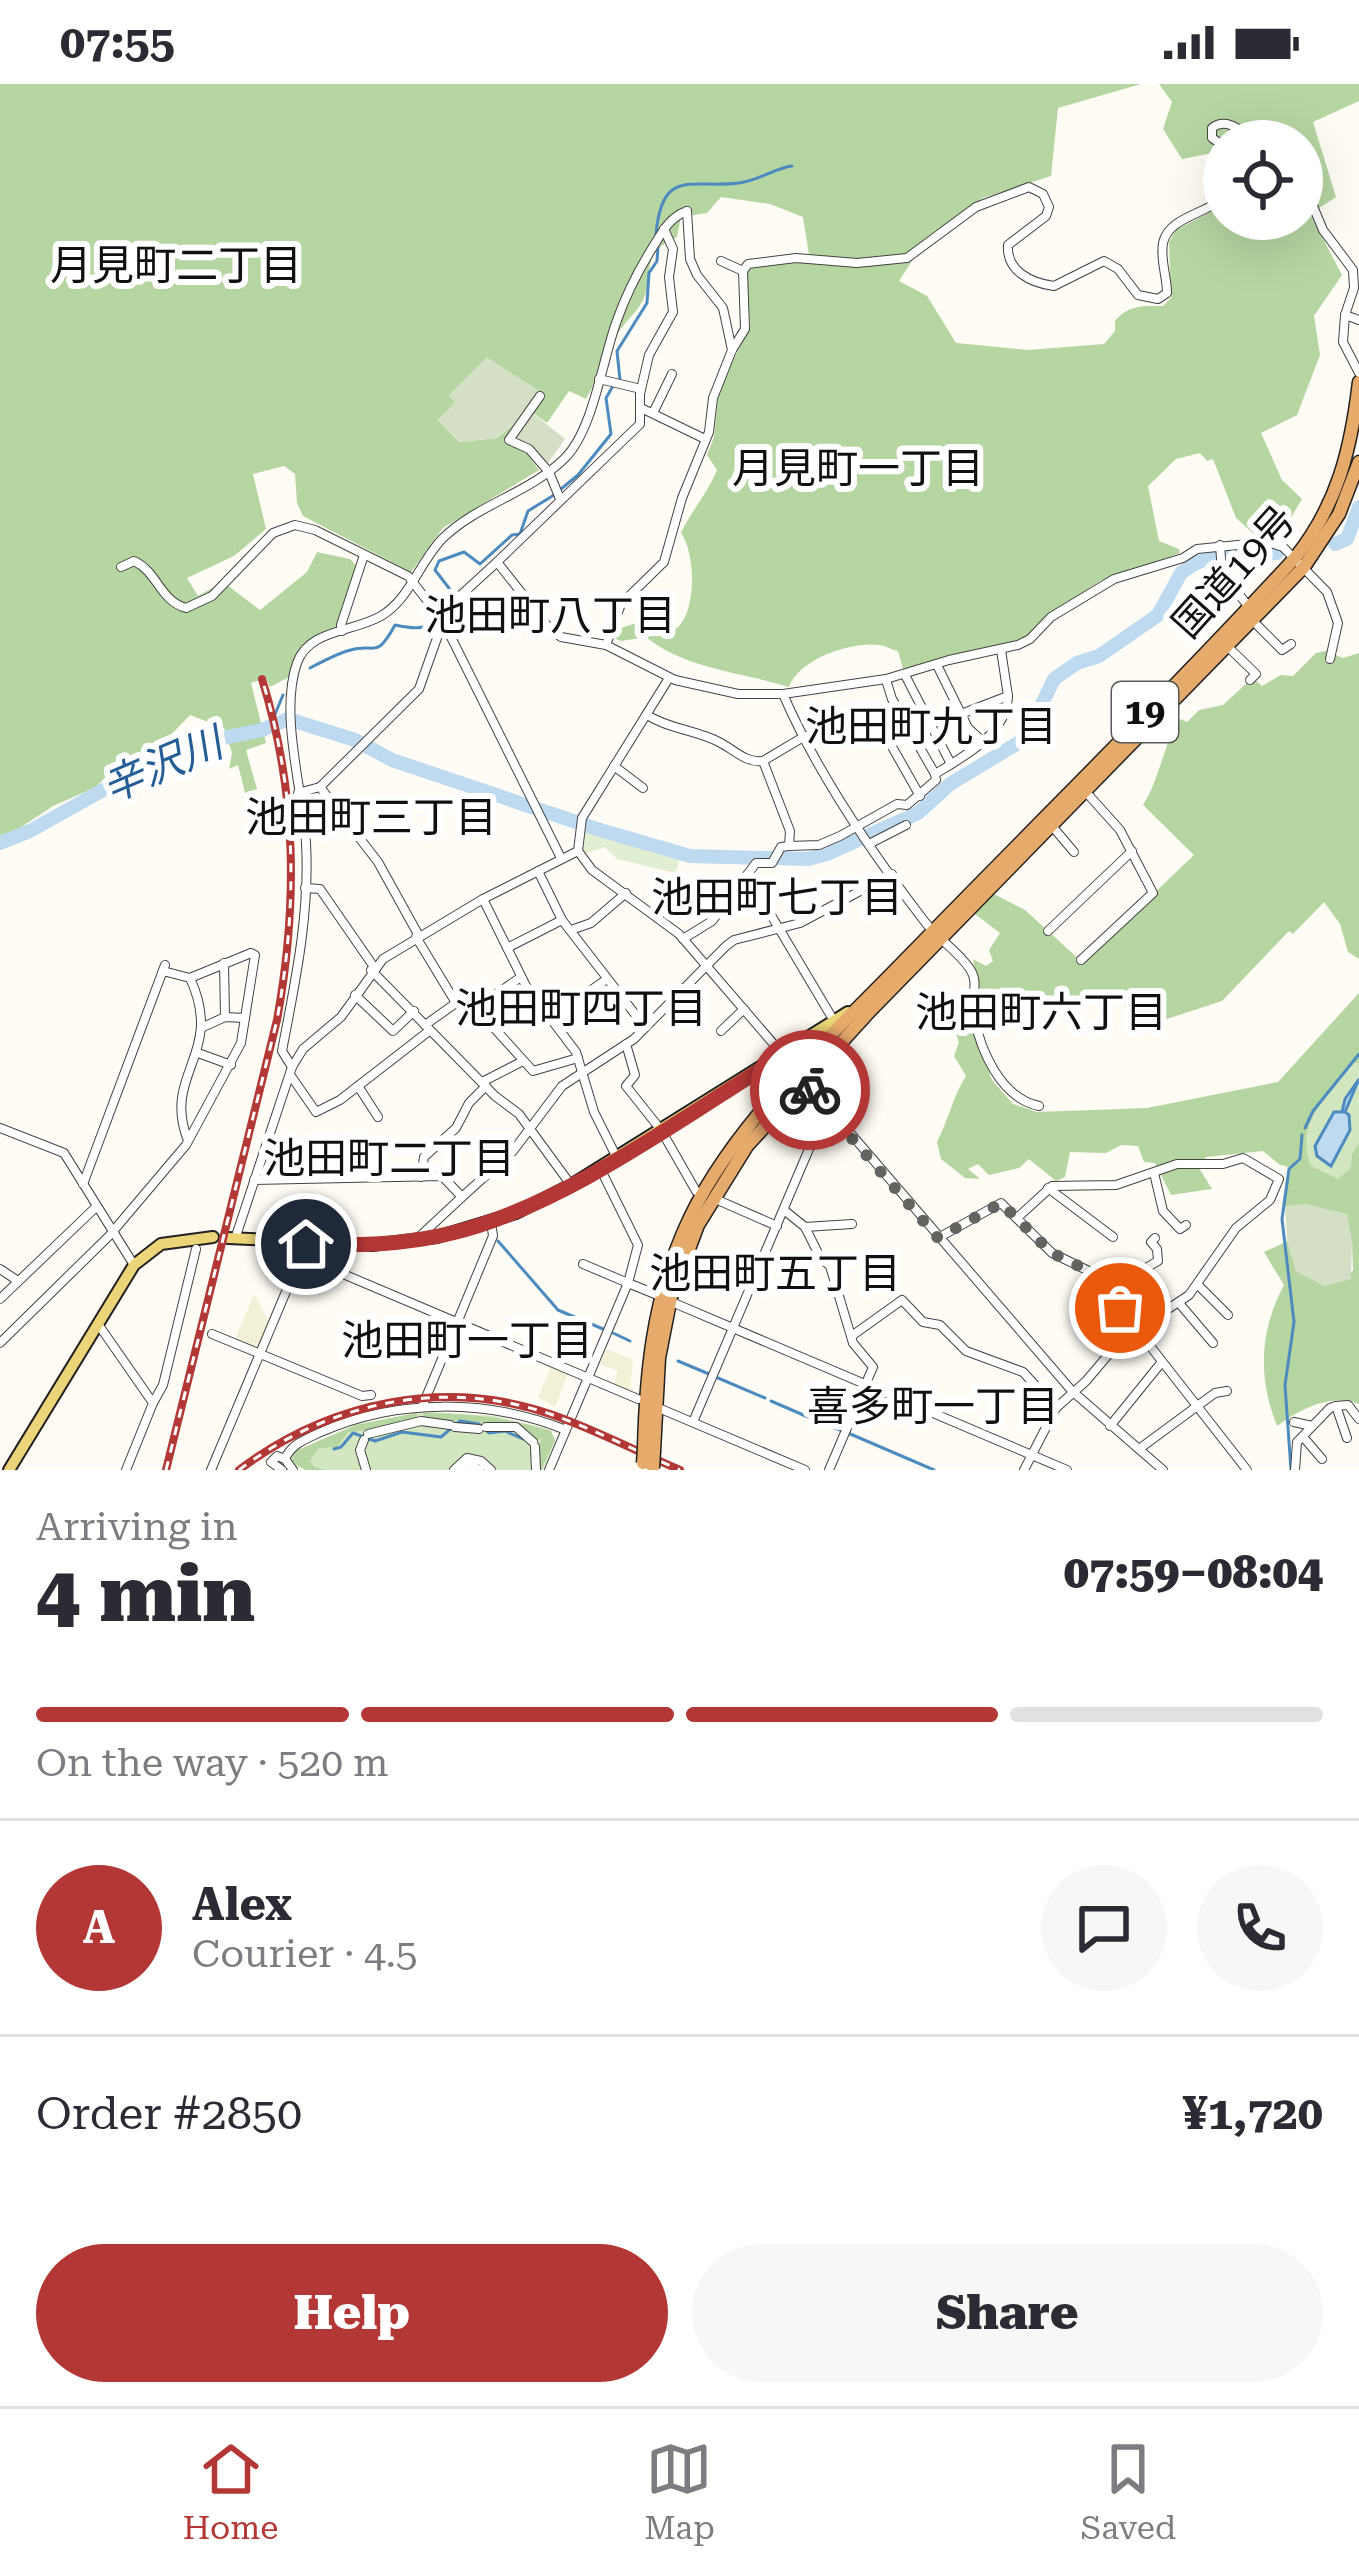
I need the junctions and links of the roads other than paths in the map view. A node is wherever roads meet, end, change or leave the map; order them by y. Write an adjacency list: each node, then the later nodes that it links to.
1 (1203, 212): 7 (street)
2 (1323, 228): 8 (street)
3 (664, 229): 4 (street); 6 (street); 13 (street)
4 (673, 249): 6 (street); 15 (street)
5 (721, 261): 7 (street)
6 (691, 262): 10 (street)
7 (742, 271): 10 (street)
8 (1345, 315): 9 (street); 11 (street)
9 (1359, 320)
10 (732, 350): 19 (street)
11 (1359, 373)
12 (672, 374): 18 (street)
13 (599, 379): 15 (street); 21 (street)
14 (1359, 382): 28 (highway, 国道19号 / 19)
15 (641, 389): 17 (street)
16 (540, 396): 21 (street)
17 (641, 408): 18 (street); 22 (street)
18 (653, 413): 19 (street)
19 (705, 439): 23 (street)
20 (1359, 462): 28 (highway, 国道19号 / 19)
21 (549, 472): 22 (street); 30 (street)
22 (557, 496): 27 (street)
23 (672, 535): 24 (street); 35 (street)
24 (684, 539)
25 (1220, 549): 28 (street); 31 (street); 37 (street)
26 (364, 555): 29 (street); 30 (street); 33 (street)
27 (496, 562): 32 (street); 35 (street)
28 (1299, 562): 31 (highway, 国道19号 / 19); 38 (street)
29 (122, 567)
30 (412, 581): 32 (street); 33 (street)
31 (1250, 613): 34 (street); 36 (highway, 国道19号 / 19); 79 (highway, 国道19号 / 19)
32 (440, 617): 55 (street); 68 (street)
33 (342, 631): 58 (street)
34 (1291, 644)
35 (606, 645): 41 (street)
36 (1226, 645): 43 (street); 57 (highway, 国道19号 / 19)
37 (1000, 650): 39 (street); 45 (street)
38 (1330, 659)
39 (937, 665): 40 (street); 47 (street)
40 (905, 675): 42 (street); 52 (street)
41 (669, 678): 44 (street); 48 (street)
42 (886, 680): 44 (street); 46 (street)
43 (1250, 680)
44 (783, 694): 49 (street)
45 (1008, 696): 47 (street); 50 (street)
46 (899, 711): 54 (street); 59 (street)
47 (961, 714): 50 (street)
48 (646, 715): 51 (street); 53 (street)
49 (805, 736): 51 (street); 62 (street)
50 (982, 741): 52 (street)
51 (763, 761): 64 (street)
52 (951, 764): 54 (street)
53 (614, 766): 56 (street); 65 (street)
54 (935, 774): 59 (street)
55 (320, 788): 58 (street); 80 (street)
56 (643, 788)
57 (1084, 790): 60 (highway, 国道19号 / 19); 66 (street)
58 (298, 793): 72 (street)
59 (920, 796): 62 (street)
60 (1051, 825): 67 (street); 79 (highway, 国道19号 / 19)
61 (906, 826): 63 (street)
62 (857, 827): 63 (street); 64 (street)
63 (868, 843): 70 (street)
64 (784, 848): 71 (street)
65 (578, 850): 68 (street); 73 (street)
66 (1132, 851): 78 (street); 83 (street)
67 (1074, 852)
68 (561, 858): 69 (street)
69 (538, 871): 74 (street); 75 (street)
70 (892, 874): 76 (street); 79 (street)
71 (743, 884): 76 (street); 81 (street)
72 (305, 887): 86 (street); 110 (street)
73 (626, 893): 77 (street); 81 (street)
74 (483, 898): 80 (street); 82 (street)
75 (562, 920): 77 (street); 82 (street)
76 (778, 929): 85 (street); 99 (street)
77 (571, 930): 89 (street)
78 (1048, 932)
79 (937, 935): 92 (highway, 国道19号 / 19); 112 (highway, 国道19号 / 19); 115 (street)
80 (418, 936): 86 (street); 91 (street)
81 (683, 939): 85 (street)
82 (507, 948): 87 (street)
83 (1082, 960)
84 (224, 963): 88 (street); 96 (street); 97 (street)
85 (705, 966): 94 (street); 101 (street)
86 (373, 969): 90 (street); 95 (street)
87 (521, 977): 93 (street); 98 (street)
88 (190, 978): 100 (street); 127 (street)
89 (607, 979): 98 (street); 101 (street)
90 (355, 995): 95 (street); 110 (street)
91 (456, 1003): 93 (street); 102 (street)
92 (863, 1003): 99 (main road); 112 (highway, 国道19号 / 19)
93 (476, 1008): 108 (street)
94 (744, 1010): 103 (street); 106 (street)
95 (414, 1011): 102 (street)
96 (225, 1017): 97 (street); 100 (street)
97 (244, 1018): 109 (street)
98 (551, 1018): 107 (street)
99 (834, 1021): 106 (main road)
100 (203, 1027): 105 (street)
101 (645, 1027): 104 (street)
102 (427, 1028): 113 (street); 114 (street)
103 (722, 1031)
104 (626, 1044): 111 (street); 120 (street)
105 (198, 1053): 109 (street); 121 (street)
106 (782, 1056): 112 (street); 120 (main road)
107 (578, 1058): 108 (street); 111 (street)
108 (523, 1061): 113 (street)
109 (231, 1065): 121 (street)
110 (291, 1071): 114 (street); 126 (street)
111 (582, 1073): 119 (street); 122 (street)
112 (801, 1079): 116 (street); 130 (highway, 国道19号 / 19)
113 (484, 1084): 119 (street); 125 (street)
114 (358, 1087): 117 (street)
115 (1039, 1106)
116 (826, 1109): 133 (street); 143 (street)
117 (378, 1118)
118 (0, 1128): 127 (street)
119 (532, 1130): 128 (street); 131 (street)
120 (661, 1130): 122 (main road); 130 (street)
121 (188, 1139): 140 (street)
122 (617, 1157): 123 (main road)
123 (599, 1168): 128 (main road); 153 (street)
124 (1154, 1173): 129 (street); 137 (street); 154 (street)
125 (421, 1177): 126 (street); 131 (street)
126 (254, 1180): 145 (street)
127 (82, 1184): 132 (street)
128 (571, 1185): 135 (main road)
129 (1048, 1188): 134 (street); 141 (street)
130 (707, 1196): 138 (street); 194 (highway, 国道19号 / 19, bridge)
131 (462, 1198): 146 (street)
132 (96, 1208): 140 (street); 152 (street)
133 (784, 1210): 138 (street); 139 (street)
134 (1017, 1218): 143 (street); 162 (street)
135 (491, 1222): 146 (main road); 160 (street)
136 (852, 1224): 139 (street)
137 (1186, 1225)
138 (777, 1226): 163 (street)
139 (805, 1227): 165 (street)
140 (112, 1233): 150 (street); 167 (street)
141 (1113, 1237)
142 (213, 1238): 150 (main road)
143 (938, 1238): 172 (street)
144 (1155, 1238): 162 (street)
145 (232, 1239): 148 (main road)
146 (417, 1239): 148 (main road)
147 (196, 1249): 176 (street)
148 (304, 1250): 160 (street); 168 (street)
149 (583, 1264): 153 (street)
150 (134, 1265): 161 (main road)
151 (0, 1269): 152 (street)
152 (18, 1281): 156 (street)
153 (628, 1283): 155 (street); 170 (street)
154 (1198, 1285): 158 (street); 159 (street)
155 (655, 1294)
156 (0, 1299)
157 (674, 1303): 163 (street)
158 (1179, 1303): 162 (street); 166 (street)
159 (1228, 1315)
160 (457, 1322): 170 (street); 181 (street)
161 (98, 1324): 176 (street); 195 (main road)
162 (1139, 1327): 169 (street); 172 (street)
163 (734, 1328): 171 (street); 183 (street)
164 (212, 1334): 168 (street)
165 (853, 1335): 171 (street); 178 (street)
166 (1213, 1342)
167 (0, 1343)
168 (260, 1354): 174 (street); 197 (street)
169 (1160, 1363): 180 (street); 185 (street)
170 (589, 1378): 175 (street); 187 (street)
171 (866, 1384): 191 (street); 207 (street)
172 (1072, 1391): 178 (street); 185 (street)
173 (1227, 1391): 180 (street)
174 (371, 1395)
175 (638, 1399)
176 (153, 1402): 196 (street)
177 (1336, 1406): 182 (street); 186 (street); 189 (street)
178 (1056, 1408): 191 (street)
179 (661, 1409): 183 (street)
180 (1196, 1409): 190 (street); 211 (street)
181 (421, 1413): 187 (street); 192 (street); 200 (street); 204 (street)
182 (1359, 1419)
183 (693, 1422): 206 (street)
184 (1294, 1422): 186 (street)
185 (1110, 1426): 190 (street)
186 (1312, 1426): 188 (street)
187 (566, 1430): 205 (street)
188 (1304, 1438): 193 (street); 212 (street)
189 (1347, 1438)
190 (1138, 1449): 210 (street)
191 (1032, 1455): 208 (street); 209 (street)
192 (280, 1457): 198 (street); 199 (street)
193 (1322, 1459)
194 (648, 1468)
195 (9, 1470)
196 (126, 1470)
197 (211, 1470)
198 (282, 1470)
199 (293, 1470)
200 (366, 1470)
201 (458, 1470): 202 (street); 203 (street)
202 (480, 1470)
203 (491, 1470)
204 (536, 1470)
205 (549, 1470)
206 (805, 1470)
207 (829, 1470)
208 (1024, 1470)
209 (1067, 1470)
210 (1162, 1470)
211 (1247, 1470)
212 (1295, 1470)

